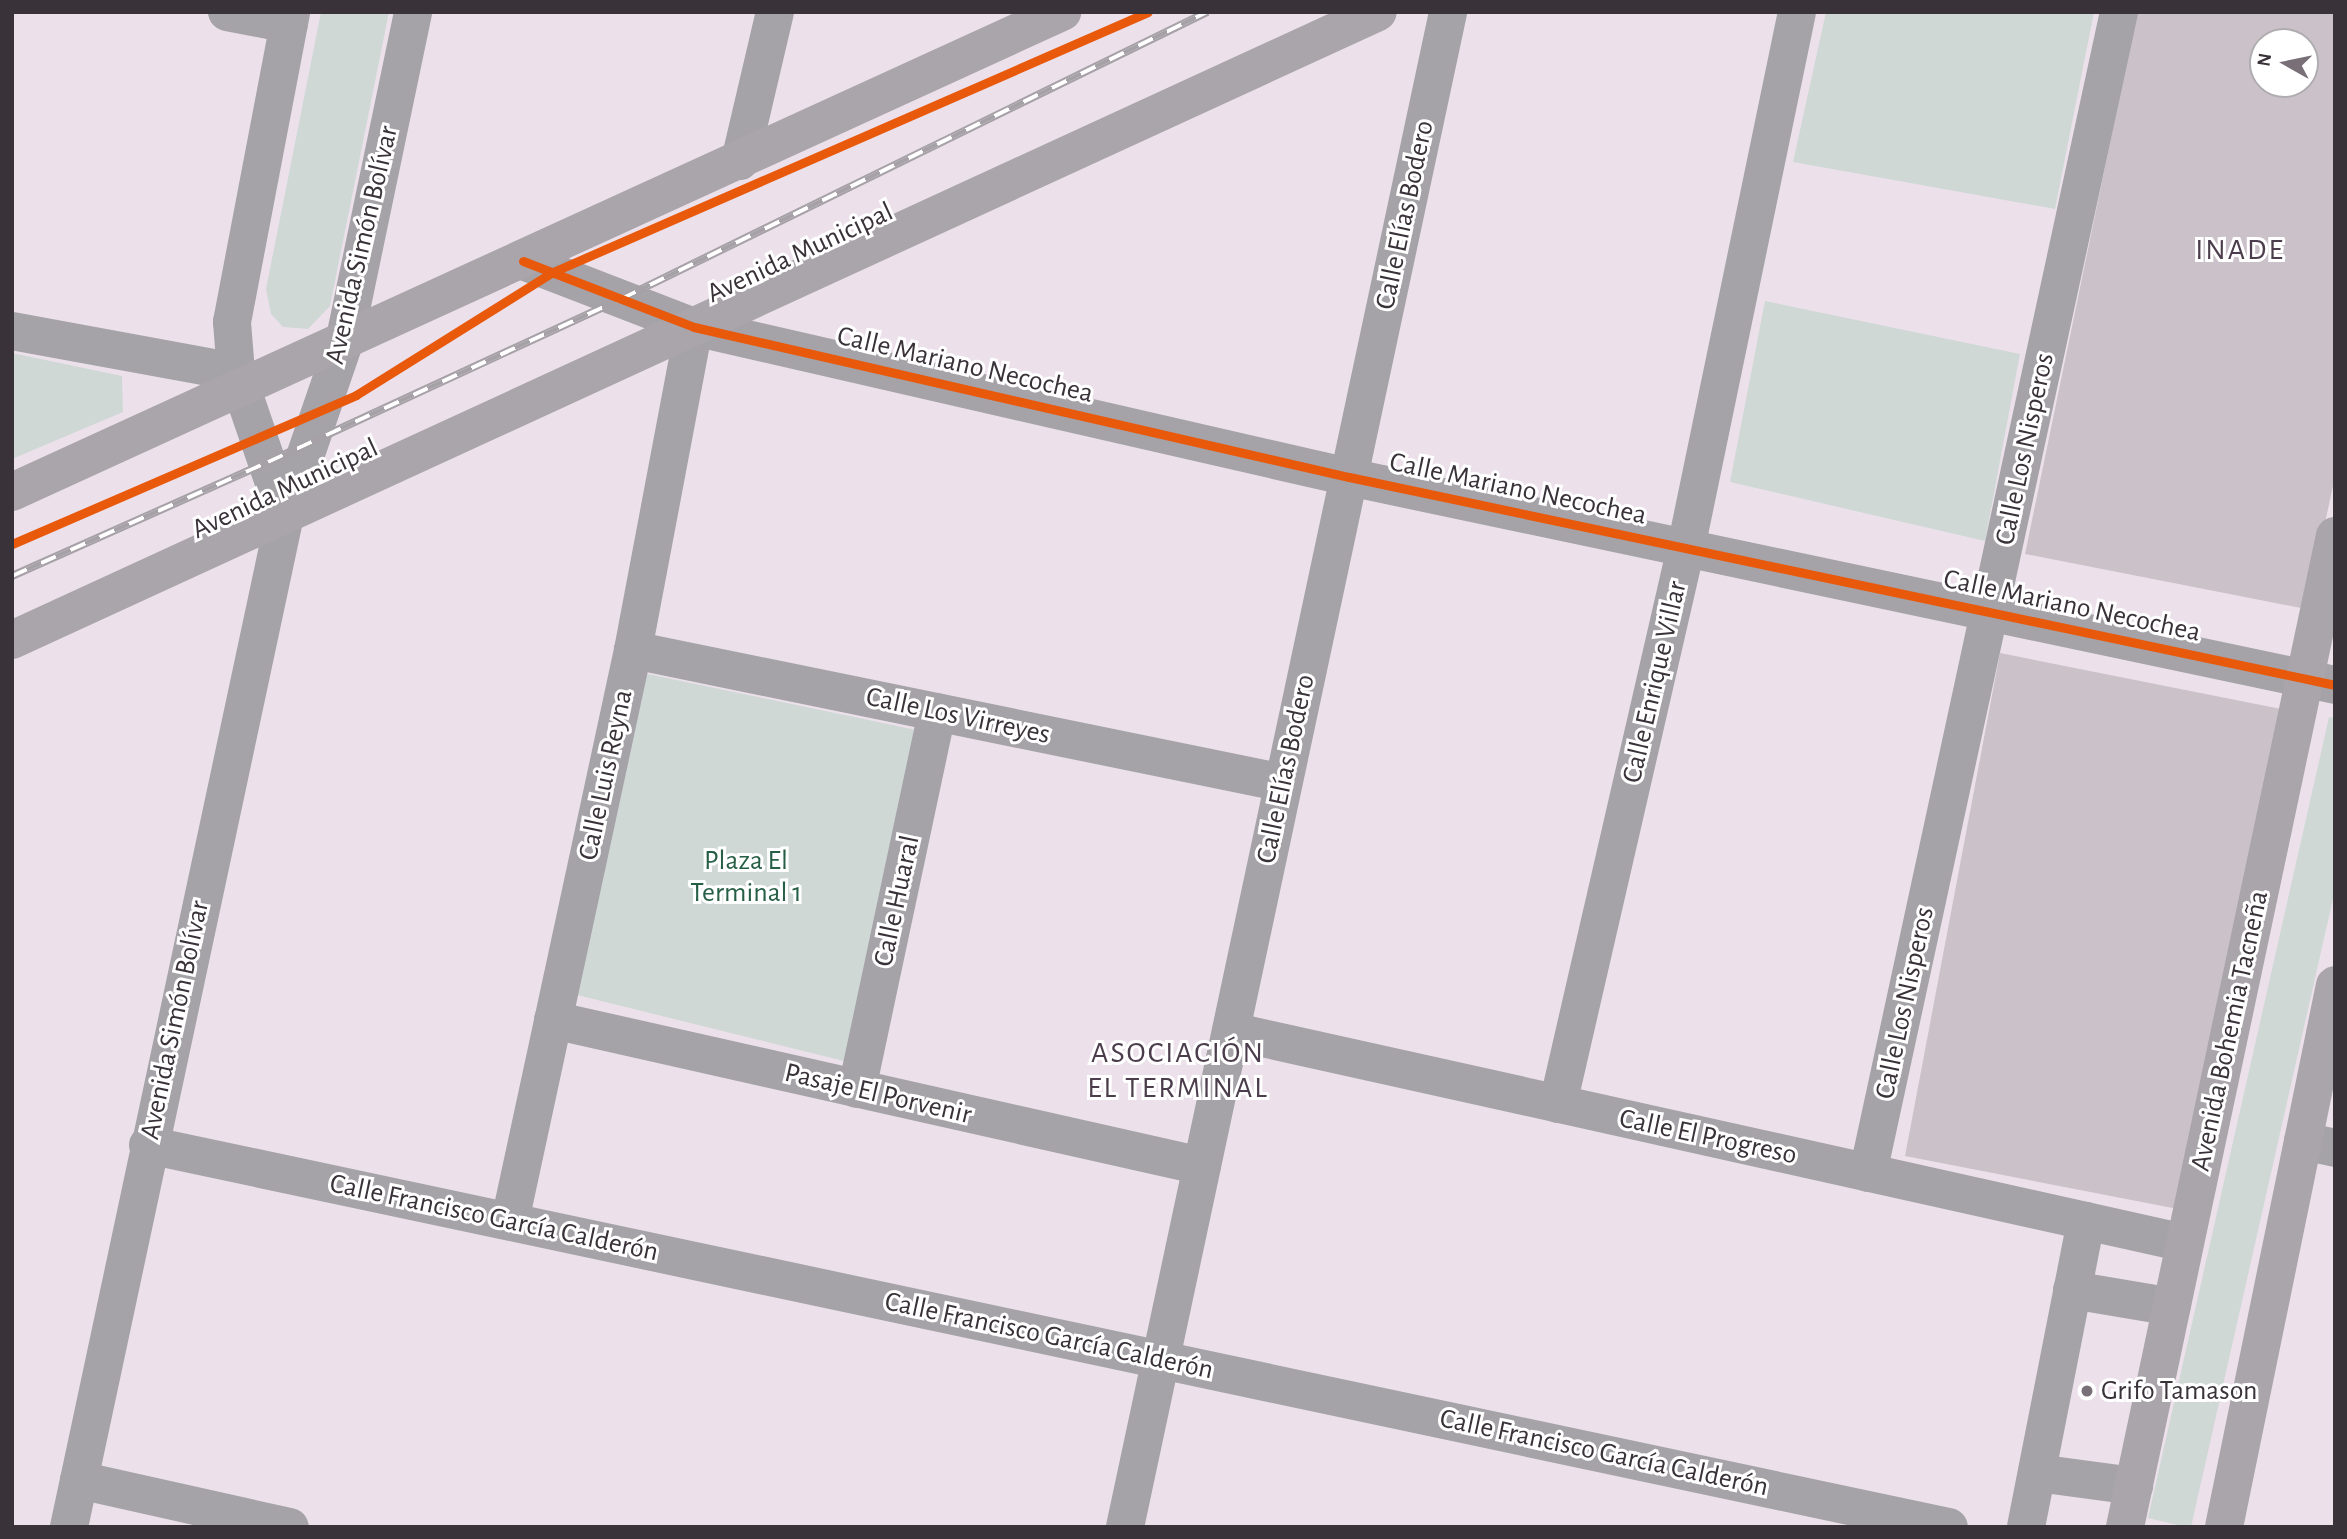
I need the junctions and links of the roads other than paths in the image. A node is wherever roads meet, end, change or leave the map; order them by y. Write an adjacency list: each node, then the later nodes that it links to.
1 (227, 12): 9 (street)
2 (413, 12): 14 (street, Avenida Simón Bolívar)
3 (775, 12): 10 (street)
4 (1062, 12): 10 (main road)
5 (1378, 12): 12 (main road, Avenida Municipal)
6 (1448, 12): 16 (street, Calle Elías Bodero)
7 (1797, 12): 20 (street, Calle Enrique Villar)
8 (2119, 12): 21 (street, Calle Los Nisperos)
9 (290, 18): 15 (street)
10 (740, 161): 11 (main road)
11 (523, 261): 12 (street, Calle Mariano Necochea); 14 (main road)
12 (694, 327): 16 (street, Calle Mariano Necochea); 18 (main road, Avenida Municipal); 23 (street, Calle Luis Reyna)
13 (12, 331): 15 (street)
14 (344, 343): 15 (main road); 18 (street, Avenida Simón Bolívar)
15 (239, 380): 17 (main road); 18 (street)
16 (1349, 477): 20 (street, Calle Mariano Necochea); 26 (street, Calle Elías Bodero)
17 (12, 492)
18 (285, 514): 22 (main road, Avenida Municipal); 32 (street, Avenida Simón Bolívar)
19 (2335, 536): 24 (main road, Avenida Bohemia Tacneña)
20 (1686, 548): 21 (street, Calle Mariano Necochea); 31 (street, Calle Enrique Villar)
21 (1990, 612): 24 (street, Calle Mariano Necochea); 35 (street, Calle Los Nisperos)
22 (12, 640)
23 (633, 650): 25 (street, Calle Los Virreyes); 28 (street, Calle Luis Reyna)
24 (2320, 682): 38 (main road, Avenida Bohemia Tacneña)
25 (937, 712): 26 (street, Calle Los Virreyes); 30 (street, Calle Huaral)
26 (1283, 783): 29 (street, Calle Elías Bodero)
27 (2335, 985): 33 (main road)
28 (553, 1020): 30 (street, Pasaje El Porvenir); 36 (street, Calle Luis Reyna)
29 (1231, 1031): 31 (street, Calle El Progreso); 34 (street, Calle Elías Bodero)
30 (857, 1089): 34 (street, Pasaje El Porvenir)
31 (1558, 1104): 35 (street, Calle El Progreso)
32 (148, 1145): 36 (street, Calle Francisco García Calderón); 43 (street, Avenida Simón Bolívar)
33 (2319, 1145): 51 (main road)
34 (1202, 1166): 41 (street, Calle Elías Bodero)
35 (1868, 1172): 37 (street, Calle El Progreso)
36 (510, 1221): 41 (street, Calle Francisco García Calderón)
37 (2086, 1221): 38 (street, Calle El Progreso); 39 (street)
38 (2185, 1243): 40 (main road, Avenida Bohemia Tacneña)
39 (2072, 1290): 40 (street); 42 (street)
40 (2172, 1307): 44 (main road, Avenida Bohemia Tacneña)
41 (1161, 1360): 47 (street, Calle Elías Bodero); 48 (street, Calle Francisco García Calderón)
42 (2037, 1473): 44 (street); 49 (street)
43 (79, 1480): 45 (street, Avenida Simón Bolívar); 46 (street)
44 (2134, 1486): 50 (main road, Avenida Bohemia Tacneña)
45 (69, 1527)
46 (290, 1527)
47 (1125, 1527)
48 (1950, 1527)
49 (2026, 1527)
50 (2125, 1527)
51 (2224, 1527)

